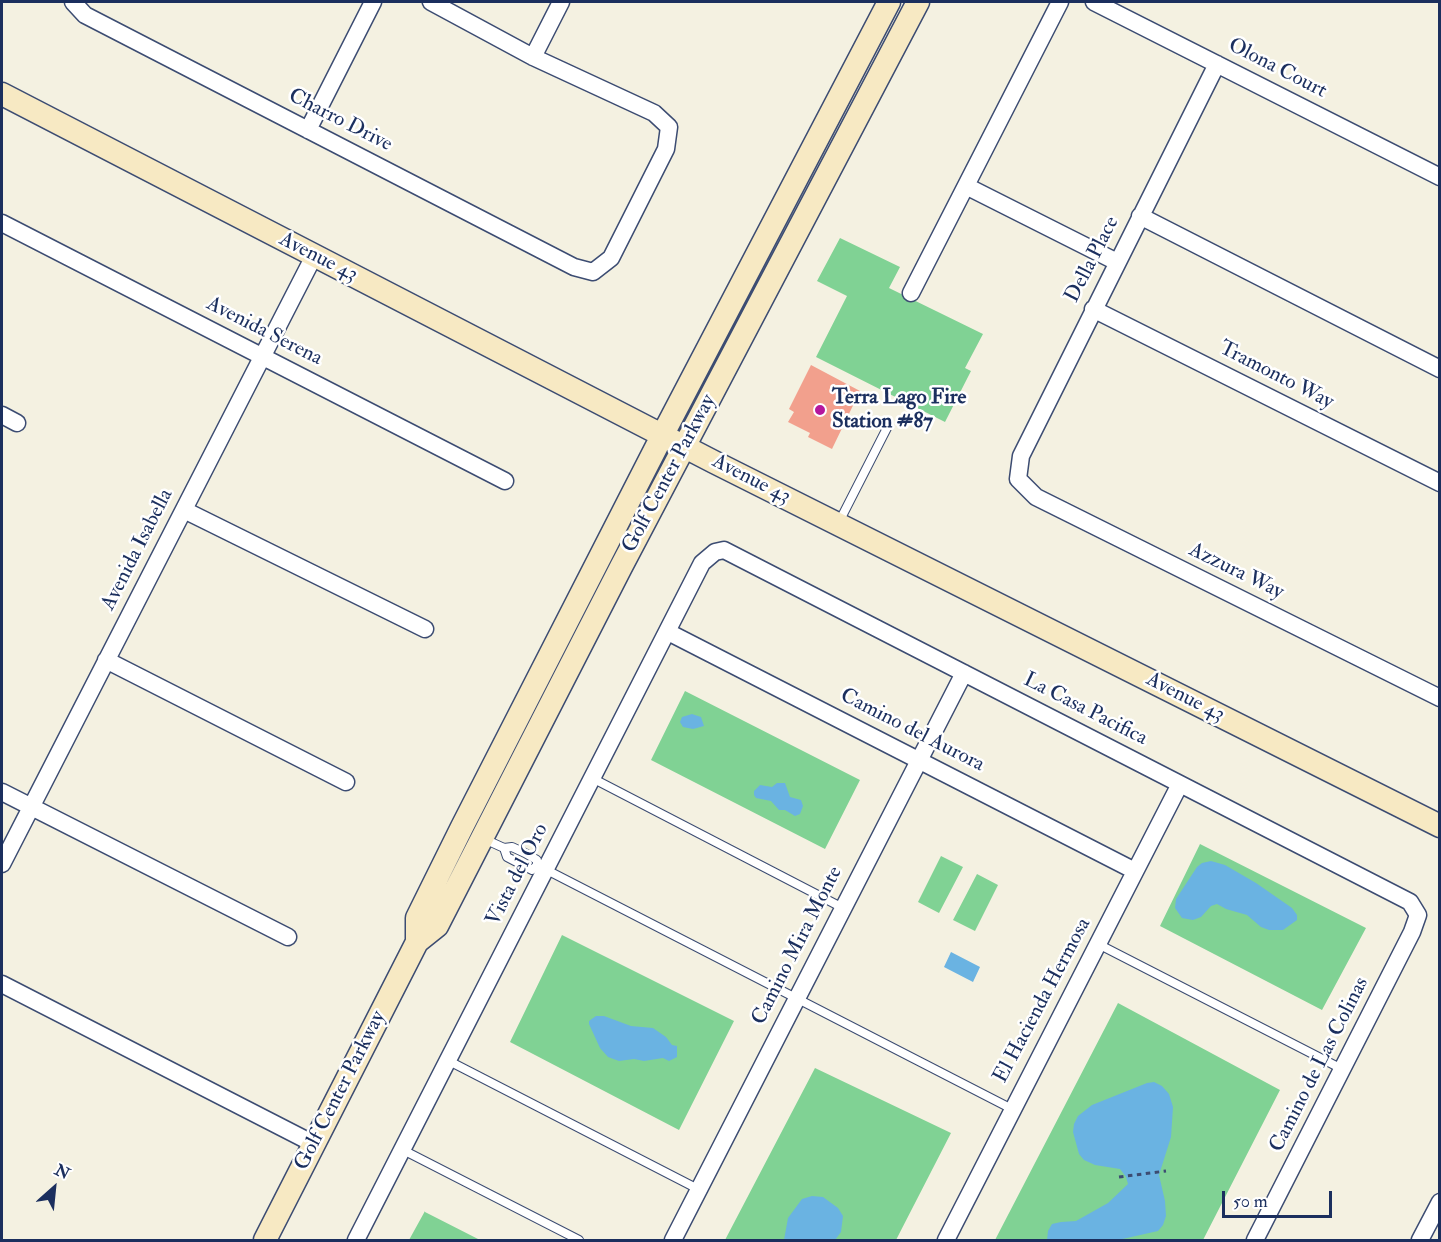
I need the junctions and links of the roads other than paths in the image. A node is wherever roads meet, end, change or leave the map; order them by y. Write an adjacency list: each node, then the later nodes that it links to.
1 (73, 2): 12 (street, Charro Drive)
2 (372, 2): 12 (street)
3 (431, 2): 9 (street)
4 (561, 2): 9 (street)
5 (889, 2): 24 (main road, Golf Center Parkway)
6 (918, 2): 25 (main road, Golf Center Parkway)
7 (1060, 2): 14 (street)
8 (1094, 2): 10 (street, Olona Court)
9 (533, 57): 12 (street, Charro Drive)
10 (1217, 64): 13 (street, Olona Court); 15 (street, Della Place)
11 (2, 94): 17 (main road, Avenue 43)
12 (308, 130)
13 (1440, 177)
14 (966, 186): 18 (street); 19 (street)
15 (1140, 216): 18 (street, Della Place); 22 (street)
16 (2, 224): 21 (street, Avenida Serena)
17 (314, 256): 21 (street, Avenida Isabella); 24 (main road, Avenue 43)
18 (1117, 262): 20 (street, Della Place)
19 (911, 293)
20 (1093, 309): 26 (street, Della Place); 28 (street, Tramonto Way)
21 (263, 357): 27 (street, Avenida Serena); 29 (street, Avenida Isabella)
22 (1440, 369)
23 (887, 428): 30 (lane)
24 (662, 436): 25 (main road, Avenue 43); 44 (main road, Golf Center Parkway)
25 (685, 447): 30 (main road, Avenue 43); 45 (main road, Golf Center Parkway)
26 (1018, 479): 36 (street, Azzura Way)
27 (505, 482)
28 (1440, 483)
29 (184, 510): 32 (street); 34 (street, Avenida Isabella)
30 (838, 524): 43 (main road, Avenue 43)
31 (734, 553): 33 (street, Vista del Oro); 35 (street, La Casa Pacifica)
32 (425, 629)
33 (668, 632): 37 (street, Camino del Aurora); 38 (street, Vista del Oro)
34 (106, 660): 39 (street); 42 (street, Avenida Isabella)
35 (964, 673): 37 (street, Camino Mira Monte); 40 (street, La Casa Pacifica)
36 (1440, 698)
37 (919, 760): 48 (street, Camino del Aurora); 49 (street, Camino Mira Monte)
38 (592, 778): 47 (street, Vista del Oro); 49 (lane)
39 (346, 782)
40 (1180, 784): 48 (street, El Hacienda Hermosa); 50 (street, La Casa Pacifica)
41 (2, 792): 42 (street)
42 (31, 806): 46 (street, Avenida Isabella); 51 (street)
43 (1440, 826)
44 (462, 827): 45 (lane); 52 (main road, Golf Center Parkway)
45 (482, 838): 47 (lane); 52 (main road, Golf Center Parkway)
46 (2, 864)
47 (541, 867): 55 (lane); 56 (street, Vista del Oro)
48 (1135, 871): 53 (street, El Hacienda Hermosa)
49 (843, 908): 55 (street, Camino Mira Monte)
50 (1415, 908): 57 (street, Camino de Las Colinas)
51 (288, 937)
52 (417, 942): 59 (main road, Golf Center Parkway)
53 (1098, 944): 57 (lane); 58 (street, El Hacienda Hermosa)
54 (2, 984): 59 (street)
55 (797, 999): 58 (lane); 61 (street, Camino Mira Monte)
56 (448, 1061): 60 (street, Vista del Oro); 61 (lane)
57 (1342, 1069): 68 (street, Camino de Las Colinas)
58 (1012, 1109): 67 (street, El Hacienda Hermosa)
59 (314, 1144): 63 (main road, Golf Center Parkway)
60 (403, 1150): 64 (street, Vista del Oro); 65 (lane)
61 (699, 1189): 66 (street, Camino Mira Monte)
62 (1440, 1202): 69 (street)
63 (265, 1240)
64 (356, 1240)
65 (579, 1240)
66 (673, 1240)
67 (946, 1240)
68 (1255, 1240)
69 (1420, 1240)

